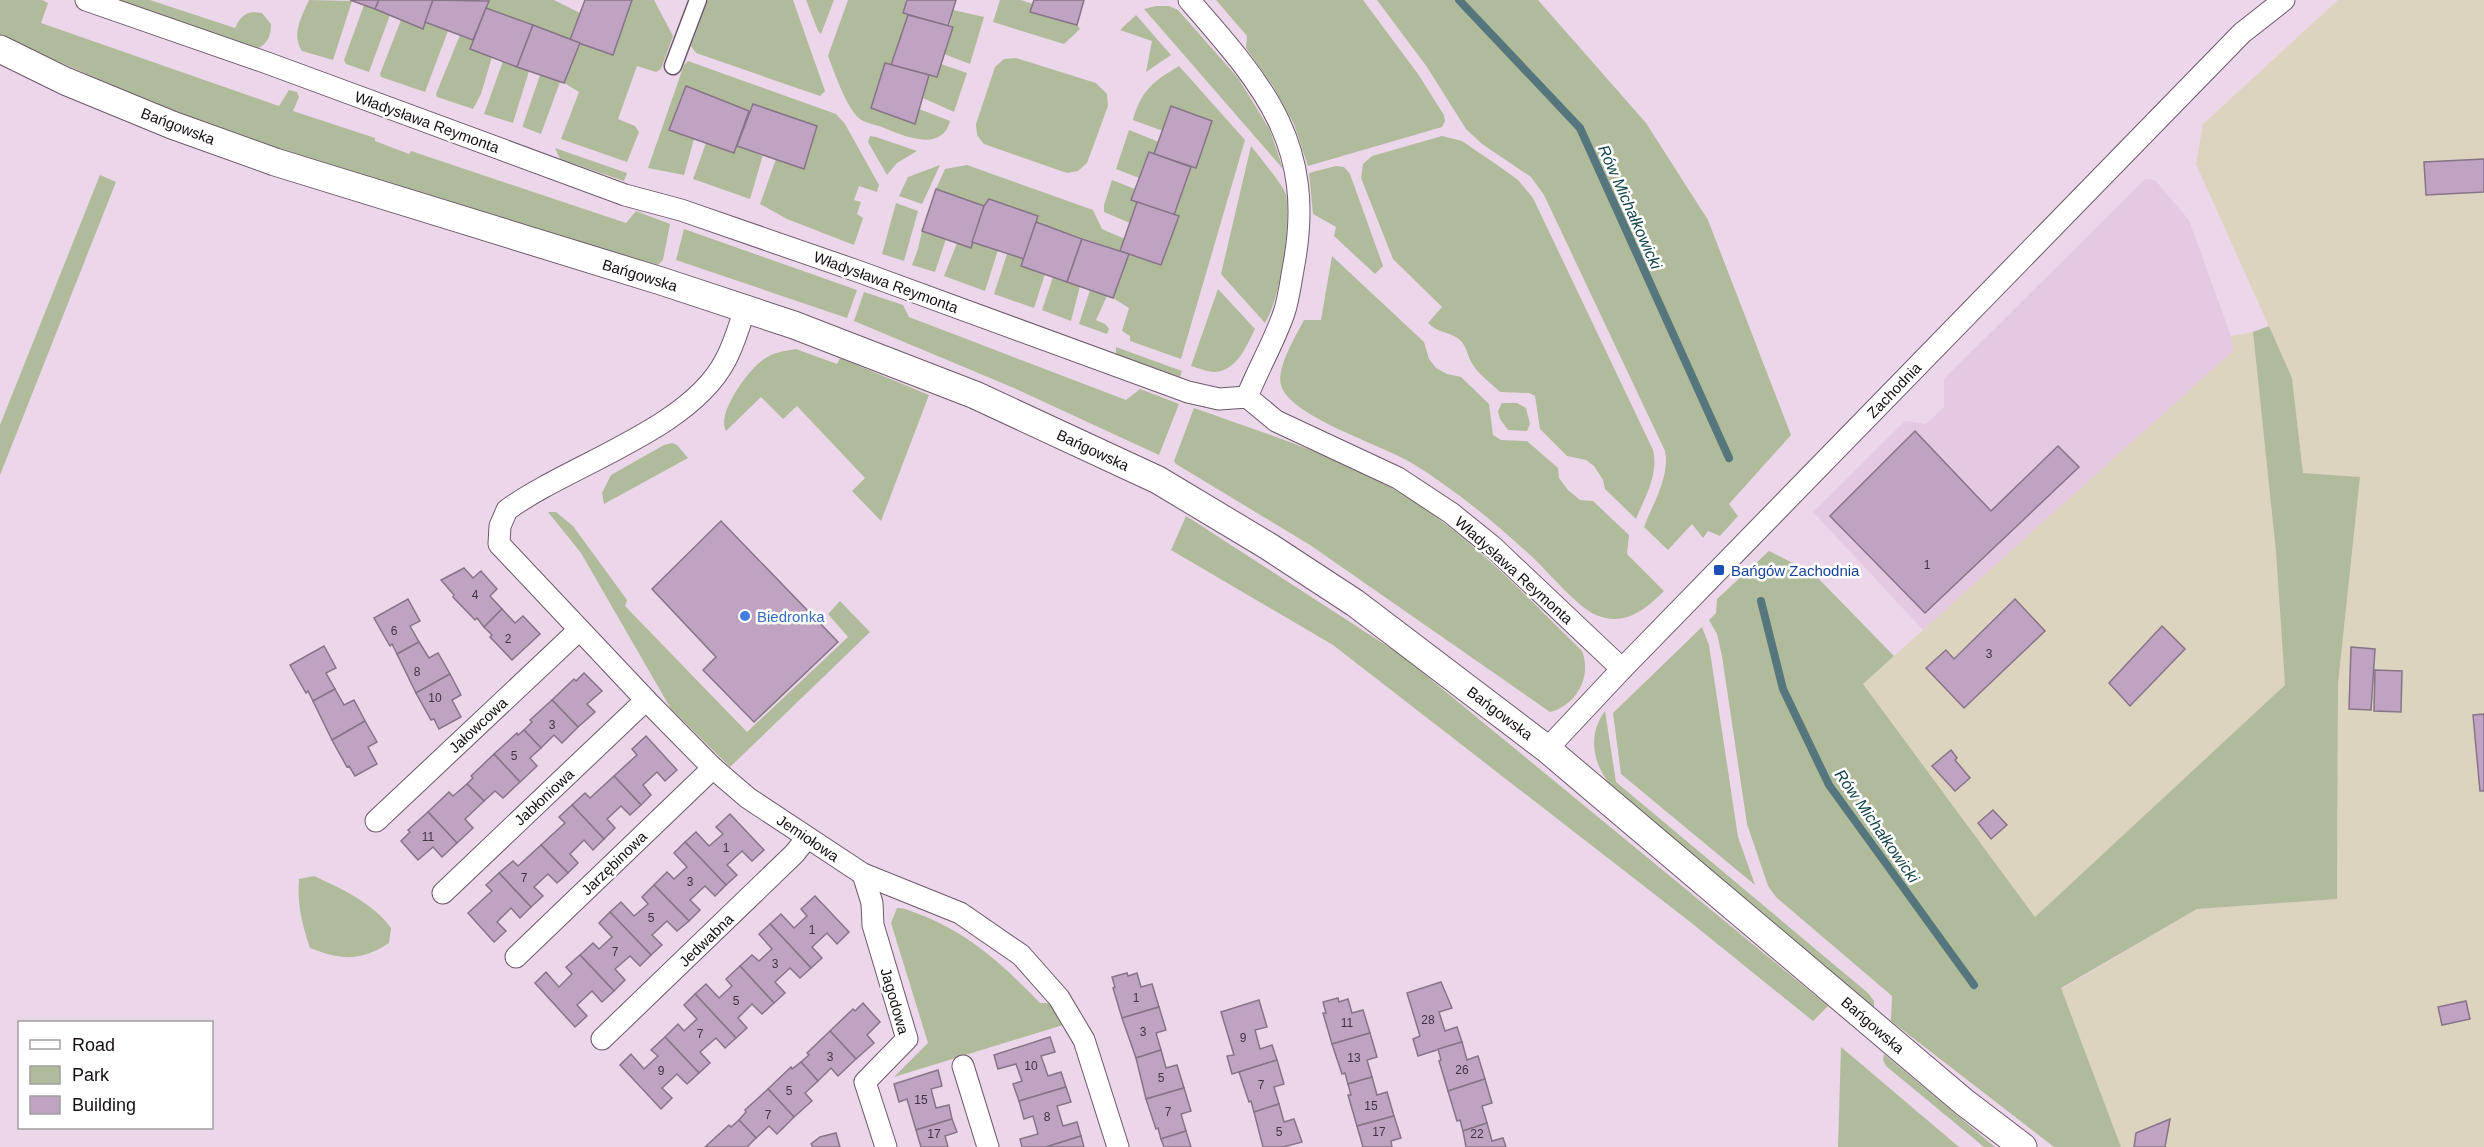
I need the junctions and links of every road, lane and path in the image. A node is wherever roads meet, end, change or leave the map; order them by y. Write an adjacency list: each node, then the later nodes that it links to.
1 (86, 0): 10 (street, Władysława Reymonta)
2 (698, 0): 8 (street)
3 (1189, 0): 10 (street)
4 (2266, 0): 6 (street, Zachodnia)
5 (2284, 0): 6 (street, Zachodnia)
6 (2242, 33): 12 (street, Zachodnia)
7 (0, 49): 9 (street, Bańgowska)
8 (673, 66)
9 (745, 309): 11 (street, Jemiołowa); 14 (street, Bańgowska)
10 (1247, 397): 12 (street, Władysława Reymonta)
11 (579, 630): 13 (street, Jemiołowa); 16 (street, Jałowcowa)
12 (1622, 669): 14 (street, Zachodnia)
13 (646, 700): 15 (street, Jemiołowa); 19 (street, Jabłoniowa)
14 (1547, 749): 26 (street, Bańgowska)
15 (713, 768): 17 (street, Jemiołowa); 20 (street, Jarzębinowa)
16 (376, 821)
17 (807, 838): 18 (street, Jemiołowa); 21 (street, Jedwabna)
18 (863, 874): 23 (street, Jagodowa); 25 (street, Jemiołowa)
19 (442, 893)
20 (516, 957)
21 (602, 1039)
22 (963, 1066): 24 (street)
23 (886, 1147)
24 (988, 1147)
25 (1118, 1147)
26 (2023, 1147)

